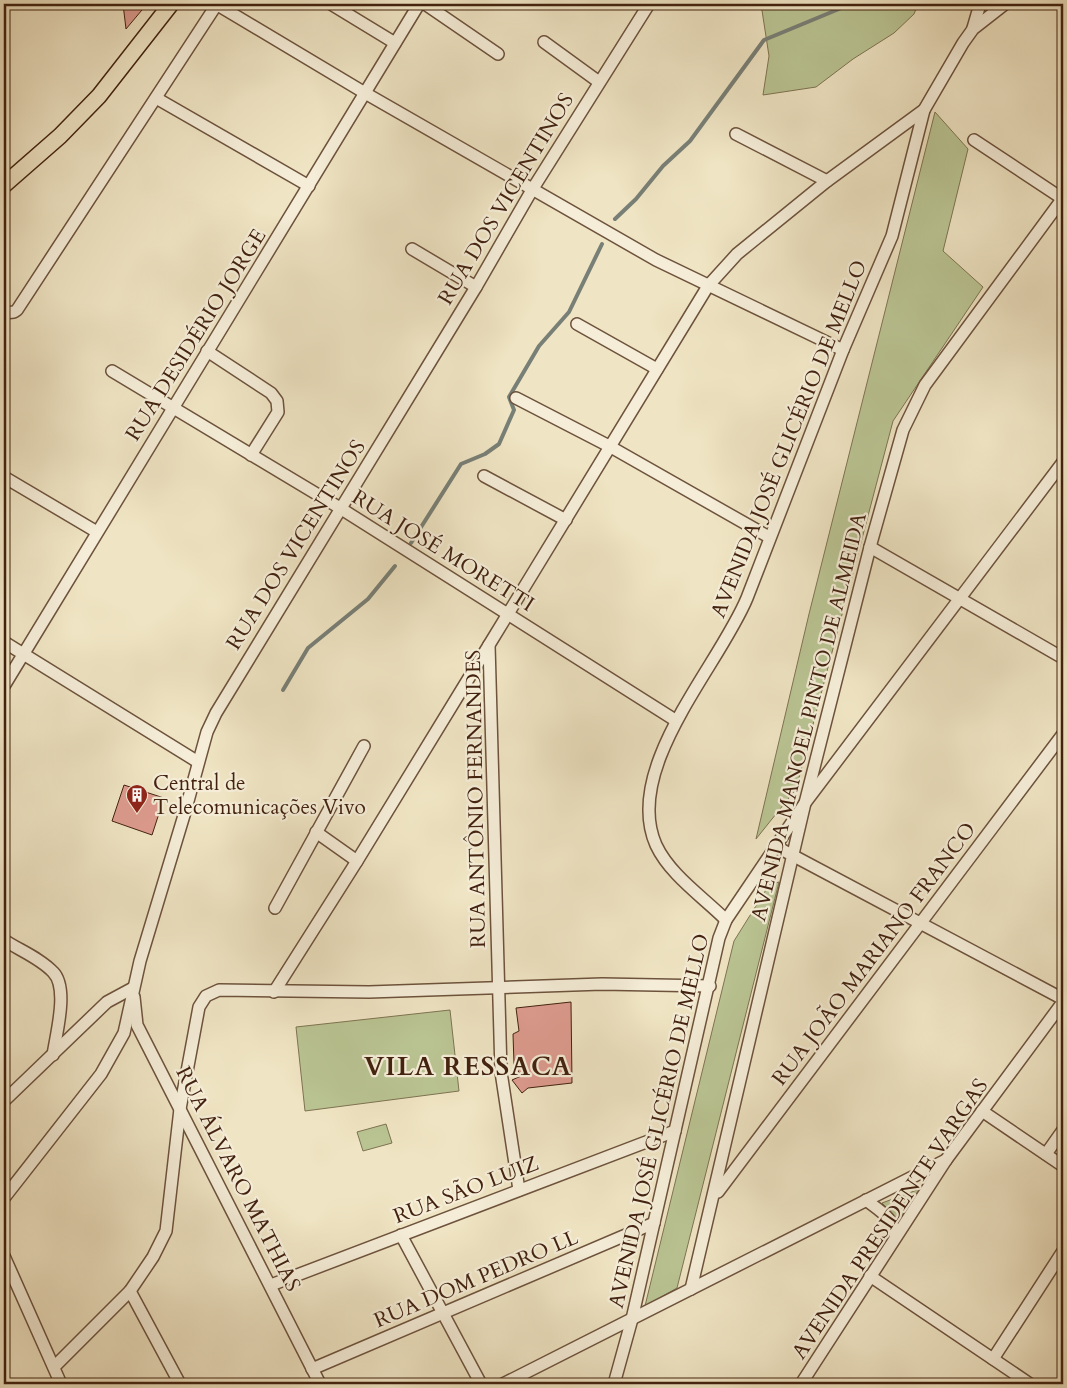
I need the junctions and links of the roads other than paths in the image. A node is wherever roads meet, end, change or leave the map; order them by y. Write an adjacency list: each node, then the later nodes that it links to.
1 (171, 4): 20 (main road)
2 (217, 4): 14 (street); 15 (street)
3 (330, 4): 11 (street)
4 (419, 4): 11 (street, RUA DESIDÉRIO JORGE)
5 (424, 4): 12 (street)
6 (649, 4): 13 (street, RUA DOS VICENTINOS)
7 (980, 4): 9 (street)
8 (1005, 4): 9 (street)
9 (973, 29): 16 (street)
10 (544, 42): 13 (street)
11 (396, 43): 14 (street, RUA DESIDÉRIO JORGE)
12 (498, 54)
13 (599, 82): 22 (street, RUA DOS VICENTINOS)
14 (365, 93): 21 (street, RUA DESIDÉRIO JORGE); 22 (street)
15 (156, 98): 21 (street); 27 (street)
16 (924, 110): 19 (street, RUA ANTÔNIO FERNANDES); 29 (street, AVENIDA JOSÉ GLICÉRIO DE MELLO)
17 (736, 134): 19 (street)
18 (974, 140): 23 (street)
19 (827, 181): 25 (street, RUA ANTÔNIO FERNANDES)
20 (4, 185)
21 (309, 186): 30 (street, RUA DESIDÉRIO JORGE)
22 (532, 190): 25 (street); 26 (street, RUA DOS VICENTINOS)
23 (1063, 198): 44 (street, AVENIDA MANOEL PINTO DE ALMEIDA)
24 (412, 249): 26 (street)
25 (708, 286): 29 (street); 31 (street, RUA ANTÔNIO FERNANDES)
26 (476, 287): 40 (street, RUA DOS VICENTINOS)
27 (9, 312)
28 (577, 324): 31 (street)
29 (843, 350): 43 (street, AVENIDA JOSÉ GLICÉRIO DE MELLO)
30 (207, 352): 34 (street, RUA DESIDÉRIO JORGE); 36 (street)
31 (657, 369): 35 (street, RUA ANTÔNIO FERNANDES)
32 (112, 371): 34 (street, RUA JOSÉ MORETTI)
33 (516, 398): 35 (street)
34 (173, 408): 36 (street, RUA JOSÉ MORETTI); 42 (street, RUA DESIDÉRIO JORGE)
35 (609, 446): 41 (street, RUA ANTÔNIO FERNANDES); 43 (street)
36 (251, 455): 40 (street, RUA JOSÉ MORETTI)
37 (1063, 462): 45 (street)
38 (484, 476): 41 (street)
39 (4, 477): 42 (street)
40 (340, 508): 46 (street, RUA JOSÉ MORETTI); 55 (street, RUA DOS VICENTINOS)
41 (566, 520): 46 (street, RUA ANTÔNIO FERNANDES)
42 (97, 532): 49 (street, RUA DESIDÉRIO JORGE)
43 (769, 537): 52 (street, AVENIDA JOSÉ GLICÉRIO DE MELLO)
44 (870, 546): 45 (street); 56 (street, AVENIDA MANOEL PINTO DE ALMEIDA)
45 (961, 598): 50 (street); 56 (street)
46 (507, 614): 48 (street, RUA ANTÔNIO FERNANDES); 52 (street, RUA JOSÉ MORETTI)
47 (4, 642): 49 (street)
48 (489, 645): 60 (street); 67 (street, RUA ANTÔNIO FERNANDES)
49 (24, 654): 51 (street, RUA DESIDÉRIO JORGE); 55 (street)
50 (1063, 658)
51 (4, 686)
52 (675, 720): 62 (street, AVENIDA JOSÉ GLICÉRIO DE MELLO)
53 (1063, 734): 63 (street, RUA JOÃO MARIANO FRANCO)
54 (364, 746): 57 (street)
55 (198, 762): 66 (street, RUA DOS VICENTINOS)
56 (805, 803): 58 (street); 59 (street, AVENIDA MANOEL PINTO DE ALMEIDA)
57 (316, 832): 60 (street); 61 (street)
58 (775, 846): 59 (street); 62 (street)
59 (792, 856): 63 (street); 80 (street, AVENIDA MANOEL PINTO DE ALMEIDA)
60 (357, 861): 68 (street)
61 (275, 908)
62 (726, 920): 65 (street, AVENIDA JOSÉ GLICÉRIO DE MELLO)
63 (922, 923): 69 (street); 80 (street, RUA JOÃO MARIANO FRANCO)
64 (4, 940): 70 (street)
65 (710, 986): 67 (street); 75 (street, AVENIDA JOSÉ GLICÉRIO DE MELLO)
66 (133, 988): 70 (street); 72 (street, RUA ÁLVARO MATHIAS); 81 (street, RUA DOS VICENTINOS)
67 (498, 988): 68 (street); 79 (street, RUA ANTÔNIO FERNANDES)
68 (274, 992): 72 (street)
69 (1063, 1001): 73 (street, AVENIDA PRESIDENTE VARGAS)
70 (53, 1055): 71 (street)
71 (4, 1101)
72 (180, 1109): 89 (street, RUA ÁLVARO MATHIAS); 91 (street)
73 (982, 1112): 76 (street); 77 (street, AVENIDA PRESIDENTE VARGAS)
74 (1063, 1130): 76 (street)
75 (675, 1131): 79 (street, RUA SÃO LUIZ); 83 (street, AVENIDA JOSÉ GLICÉRIO DE MELLO)
76 (1046, 1154): 78 (street)
77 (946, 1160): 82 (street); 85 (street, AVENIDA PRESIDENTE VARGAS)
78 (1063, 1166)
79 (519, 1190): 84 (street, RUA SÃO LUIZ)
80 (714, 1196): 90 (street, AVENIDA MANOEL PINTO DE ALMEIDA)
81 (4, 1198)
82 (866, 1200): 85 (street); 90 (street)
83 (654, 1223): 92 (street, RUA DOM PEDRO LL); 93 (street, AVENIDA JOSÉ GLICÉRIO DE MELLO)
84 (401, 1235): 89 (street, RUA SÃO LUIZ); 92 (street)
85 (895, 1236): 88 (street, AVENIDA PRESIDENTE VARGAS)
86 (1063, 1251): 94 (street)
87 (4, 1256): 95 (street)
88 (870, 1276): 94 (street); 103 (street, AVENIDA PRESIDENTE VARGAS)
89 (271, 1285): 96 (street, RUA ÁLVARO MATHIAS)
90 (691, 1289): 93 (street)
91 (130, 1291): 95 (street); 98 (street)
92 (444, 1313): 96 (street, RUA DOM PEDRO LL); 100 (street)
93 (632, 1319): 101 (street); 102 (street, AVENIDA JOSÉ GLICÉRIO DE MELLO)
94 (993, 1359): 104 (street)
95 (54, 1368): 97 (street)
96 (312, 1369): 99 (street, RUA ÁLVARO MATHIAS)
97 (61, 1384)
98 (180, 1384)
99 (320, 1384)
100 (481, 1384)
101 (503, 1384)
102 (614, 1384)
103 (802, 1384)
104 (1030, 1384)

